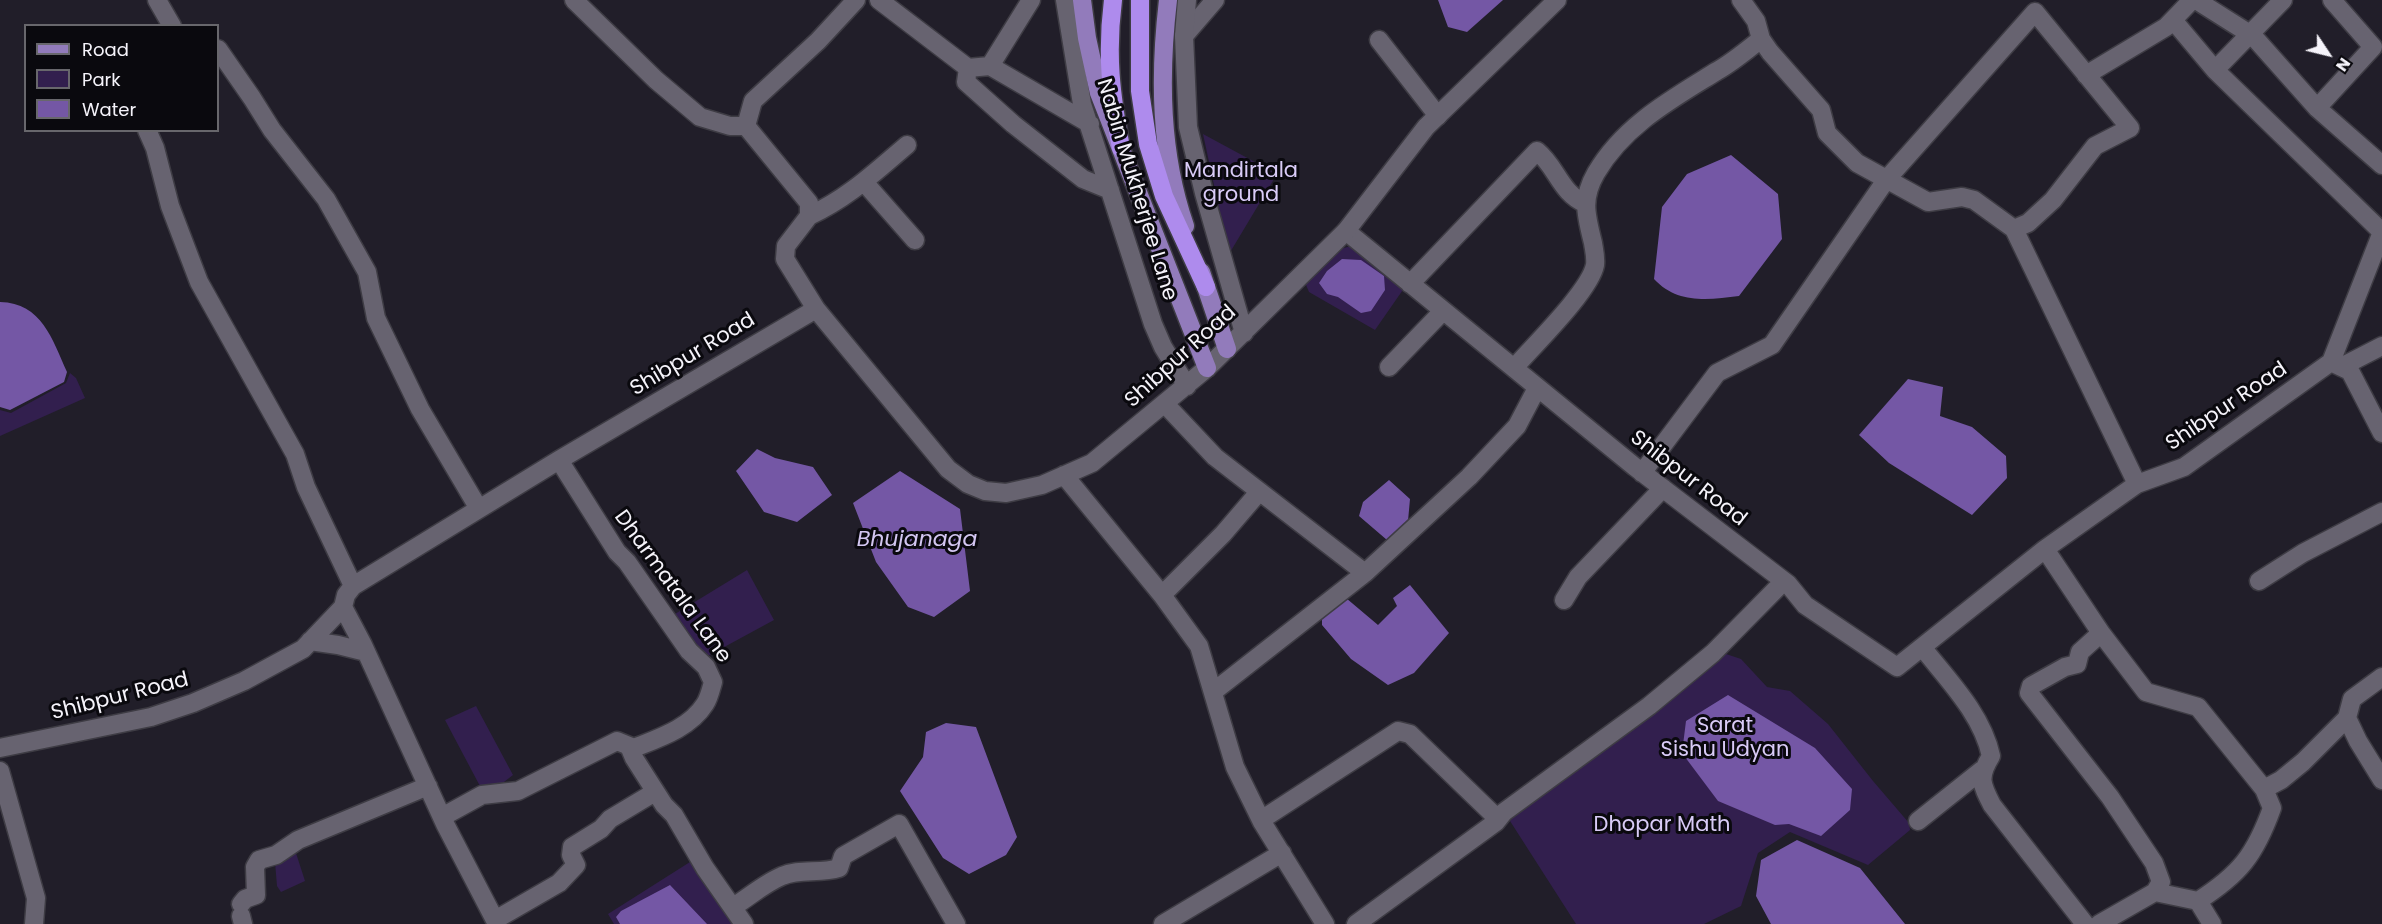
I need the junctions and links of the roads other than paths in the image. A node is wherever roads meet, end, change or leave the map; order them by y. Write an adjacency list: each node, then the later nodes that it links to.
1 (157, 0): 19 (street)
2 (574, 0): 32 (street)
3 (856, 0): 32 (street)
4 (879, 0): 26 (street)
5 (1031, 0): 25 (street)
6 (1065, 0): 31 (street, Nabin Mukherjee Lane)
7 (1082, 0): 36 (main road)
8 (1113, 0): 36 (highway)
9 (1140, 0): 34 (highway)
10 (1168, 0): 34 (main road)
11 (1187, 0): 21 (street)
12 (1215, 0): 21 (street)
13 (1557, 0): 30 (street)
14 (1742, 0): 22 (street)
15 (2194, 0): 18 (street); 20 (street)
16 (2283, 0): 20 (street)
17 (2332, 0): 29 (street)
18 (2173, 20): 27 (street); 28 (street)
19 (171, 24)
20 (2251, 35): 27 (street); 29 (street)
21 (1184, 36): 51 (street)
22 (1761, 39): 38 (street); 41 (street)
23 (1379, 40): 30 (street)
24 (219, 50): 68 (street)
25 (990, 66): 26 (street); 31 (street)
26 (968, 68): 40 (street)
27 (2215, 70): 45 (street)
28 (2086, 75): 38 (street); 43 (street)
29 (2317, 108): 37 (street)
30 (1438, 116): 44 (street)
31 (1090, 124): 40 (street, Nabin Mukherjee Lane)
32 (746, 126): 42 (street)
33 (148, 132): 74 (street)
34 (1157, 144): 48 (highway)
35 (907, 145): 39 (street)
36 (1121, 148): 56 (main road)
37 (2382, 165)
38 (1886, 180): 43 (street); 63 (street)
39 (864, 182): 42 (street); 46 (street)
40 (1110, 190): 58 (street, Nabin Mukherjee Lane)
41 (1586, 204): 47 (street); 57 (street)
42 (809, 216): 49 (street)
43 (2014, 229): 65 (street)
44 (1346, 231): 47 (street, Shibpur Road); 51 (street, Shibpur Road)
45 (2382, 232): 54 (street)
46 (915, 240)
47 (1410, 284): 50 (street, Shibpur Road)
48 (1206, 287): 53 (main road)
49 (816, 309): 62 (street, Shibpur Road); 64 (street, Shibpur Road)
50 (1443, 311): 55 (street); 57 (street, Shibpur Road)
51 (1244, 333): 53 (street, Shibpur Road)
52 (2382, 346): 54 (street, Shibpur Road)
53 (1227, 350): 56 (street, Shibpur Road)
54 (2336, 365): 61 (street); 65 (street, Shibpur Road)
55 (1389, 367)
56 (1207, 368): 58 (street, Shibpur Road)
57 (1514, 368): 59 (street, Shibpur Road)
58 (1187, 386): 60 (street, Shibpur Road)
59 (1537, 388): 63 (street, Shibpur Road); 71 (street)
60 (1164, 404): 64 (street, Shibpur Road); 67 (street)
61 (2382, 433)
62 (559, 460): 68 (street, Shibpur Road); 85 (street, Dharmatala Lane)
63 (1642, 472): 66 (street, Shibpur Road)
64 (1064, 475): 75 (street)
65 (2137, 484): 70 (street, Shibpur Road)
66 (1663, 488): 72 (street, Shibpur Road); 76 (street)
67 (1259, 492): 71 (street); 75 (street)
68 (479, 509): 74 (street, Shibpur Road)
69 (2382, 512): 73 (street)
70 (2045, 549): 78 (street); 80 (street, Shibpur Road)
71 (1365, 573): 83 (street)
72 (1784, 581): 80 (street, Shibpur Road); 94 (street)
73 (2259, 581)
74 (353, 586): 77 (street, Shibpur Road)
75 (1162, 595): 83 (street)
76 (1564, 600)
77 (343, 607): 79 (street, Shibpur Road); 81 (street)
78 (2101, 633): 91 (street); 98 (street)
79 (310, 641): 81 (street); 86 (street, Shibpur Road)
80 (1922, 647): 87 (street)
81 (366, 652): 90 (street)
82 (2382, 677): 84 (street)
83 (1213, 692): 95 (street)
84 (2347, 718): 89 (street); 91 (street)
85 (629, 746): 92 (street); 93 (street, Dharmatala Lane)
86 (0, 748)
87 (1982, 770): 96 (street); 109 (street)
88 (0, 771): 103 (street)
89 (2382, 780)
90 (428, 786): 93 (street); 101 (street)
91 (2264, 789): 99 (street)
92 (655, 792): 100 (street); 102 (street)
93 (442, 817): 102 (street)
94 (1498, 819): 95 (street); 108 (street)
95 (1261, 820): 97 (street)
96 (1918, 821)
97 (1282, 853): 106 (street); 107 (street)
98 (2155, 892): 99 (street); 110 (street)
99 (2198, 901): 111 (street)
100 (733, 907): 104 (street); 105 (street)
101 (242, 915)
102 (496, 922)
103 (34, 924)
104 (744, 924)
105 (956, 924)
106 (1163, 924)
107 (1325, 924)
108 (1356, 924)
109 (2085, 924)
110 (2099, 924)
111 (2212, 924)

